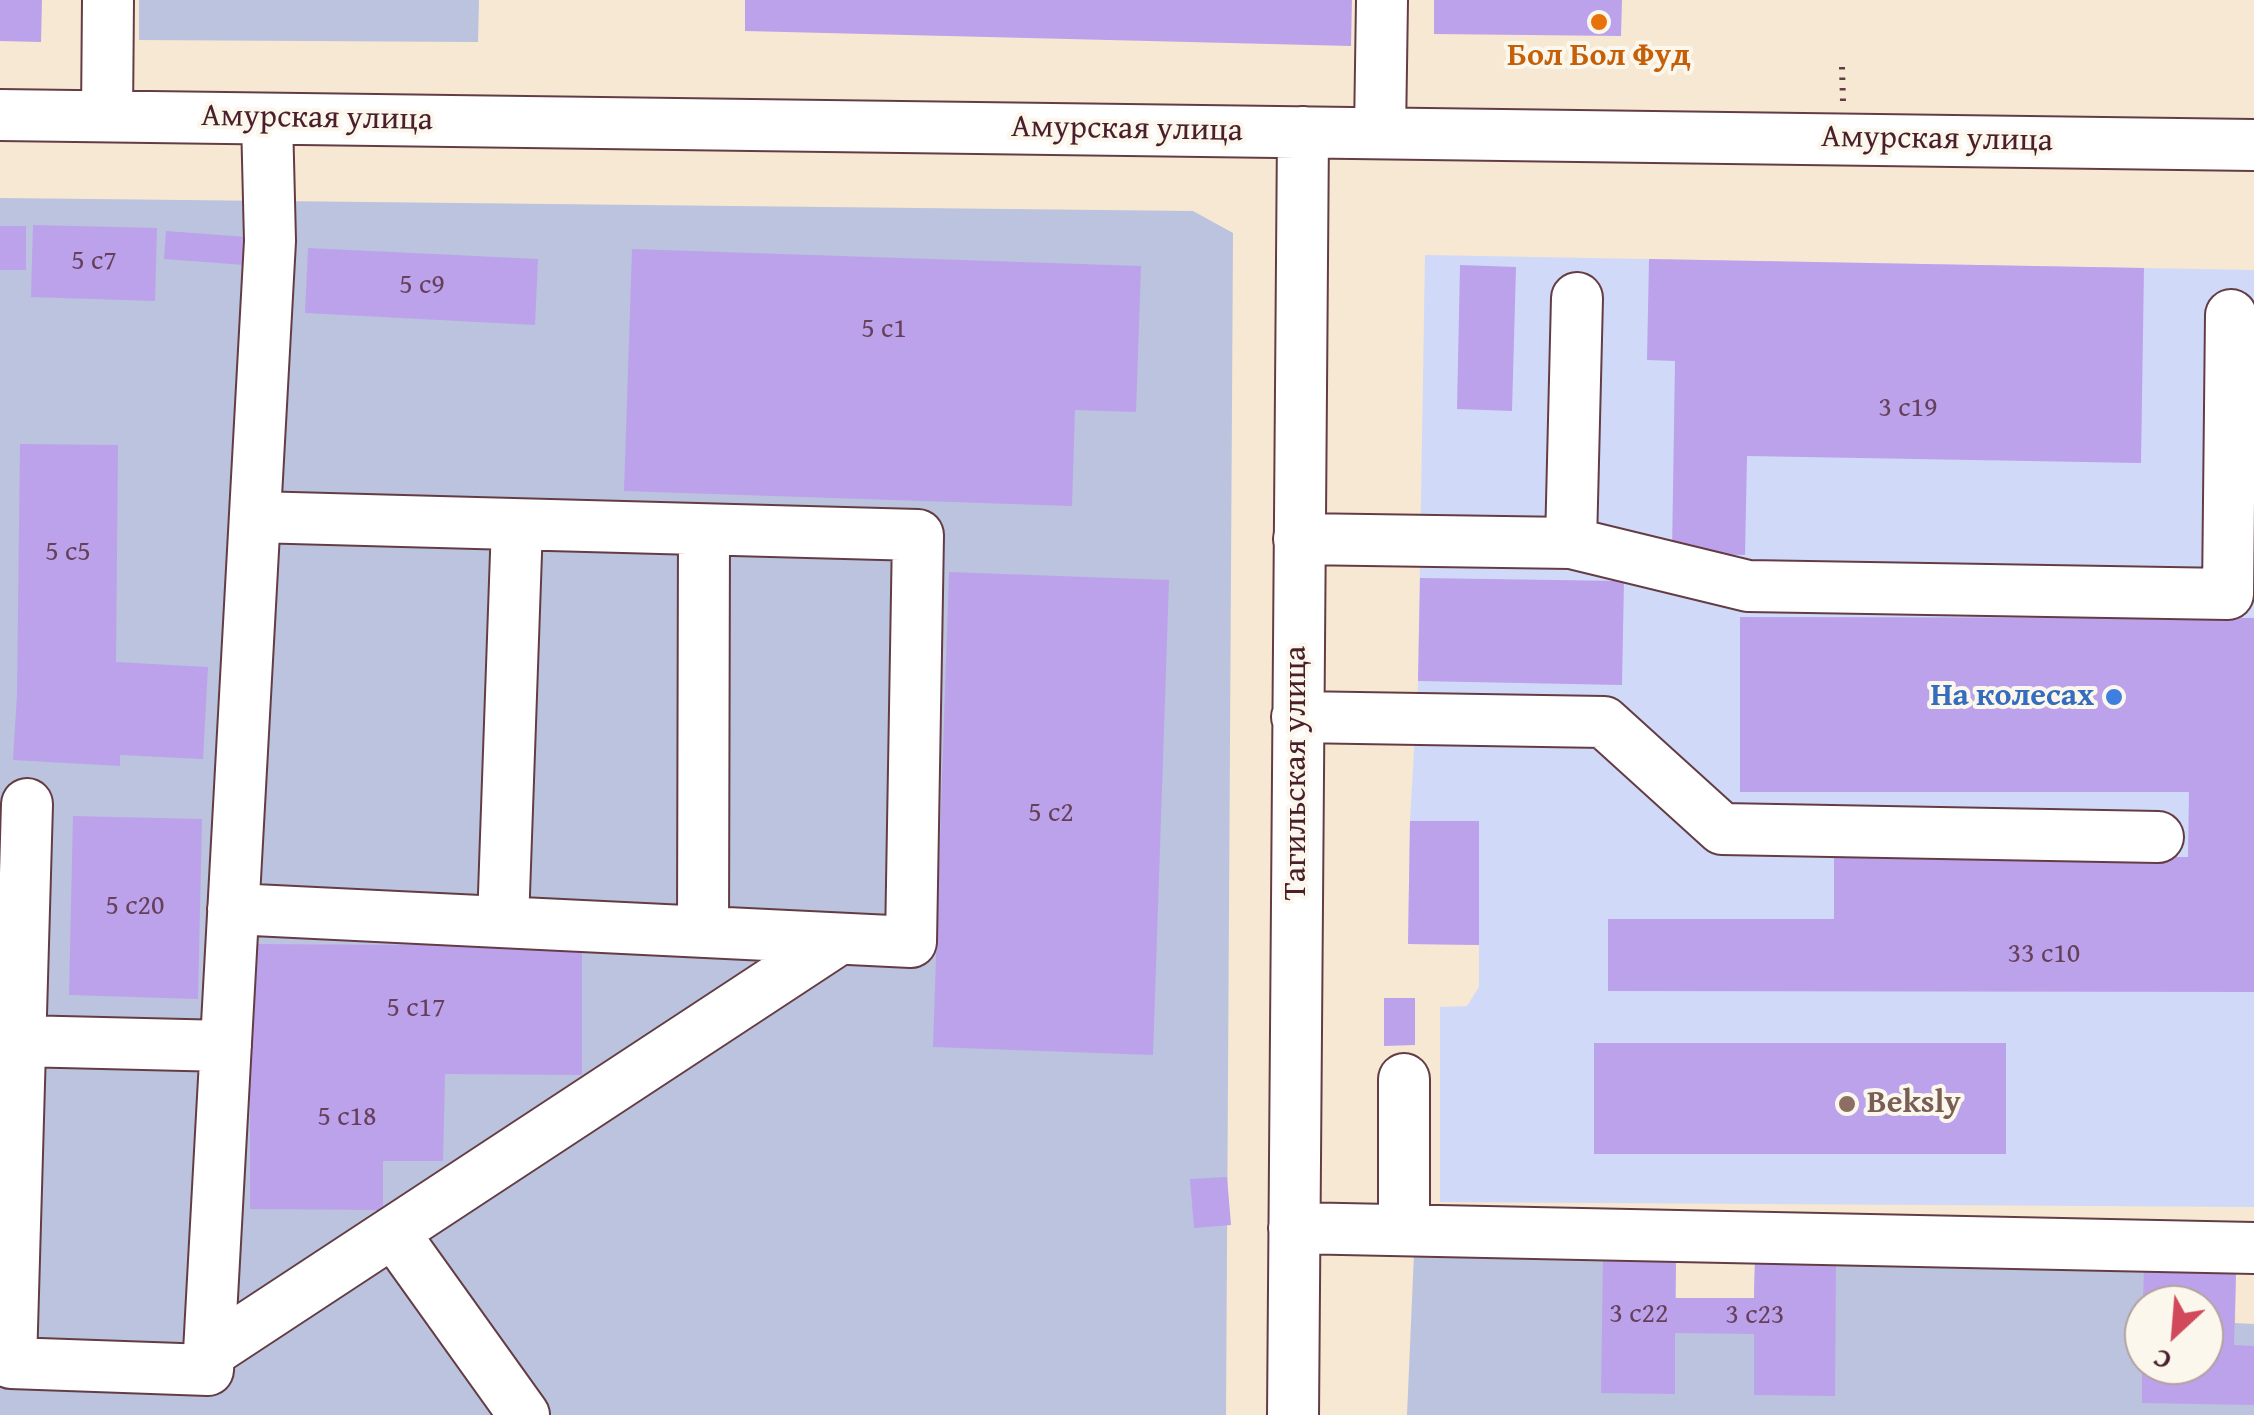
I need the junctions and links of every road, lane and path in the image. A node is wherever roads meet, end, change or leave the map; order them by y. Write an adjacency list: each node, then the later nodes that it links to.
1 (108, 0): 5 (street)
2 (1382, 0): 9 (street)
3 (1842, 67): 6 (path)
4 (0, 114): 5 (street, Амурская улица)
5 (107, 116): 7 (street, Амурская улица)
6 (1844, 117)
7 (268, 118): 8 (street, Амурская улица); 13 (street)
8 (1303, 132): 9 (street, Амурская улица); 16 (street, Тагильская улица)
9 (1380, 133): 10 (street, Амурская улица)
10 (2254, 144)
11 (1577, 298): 17 (street)
12 (2232, 316): 17 (street)
13 (255, 517): 14 (street); 21 (street)
14 (517, 525): 15 (street); 22 (street)
15 (704, 530): 23 (street); 24 (street)
16 (1299, 539): 17 (street); 18 (street, Тагильская улица)
17 (1571, 543)
18 (1298, 716): 20 (street); 28 (street, Тагильская улица)
19 (26, 804): 25 (street)
20 (2158, 837)
21 (233, 909): 22 (street); 26 (street)
22 (503, 922): 23 (street)
23 (703, 932): 24 (street)
24 (839, 939): 30 (street)
25 (20, 1041): 26 (street); 32 (street)
26 (226, 1046): 32 (street)
27 (1404, 1079): 29 (street)
28 (1294, 1228): 29 (street); 34 (street, Тагильская улица)
29 (1404, 1230): 31 (street)
30 (393, 1232): 32 (street); 33 (street)
31 (2254, 1248)
32 (209, 1354)
33 (524, 1415)
34 (1293, 1415)

